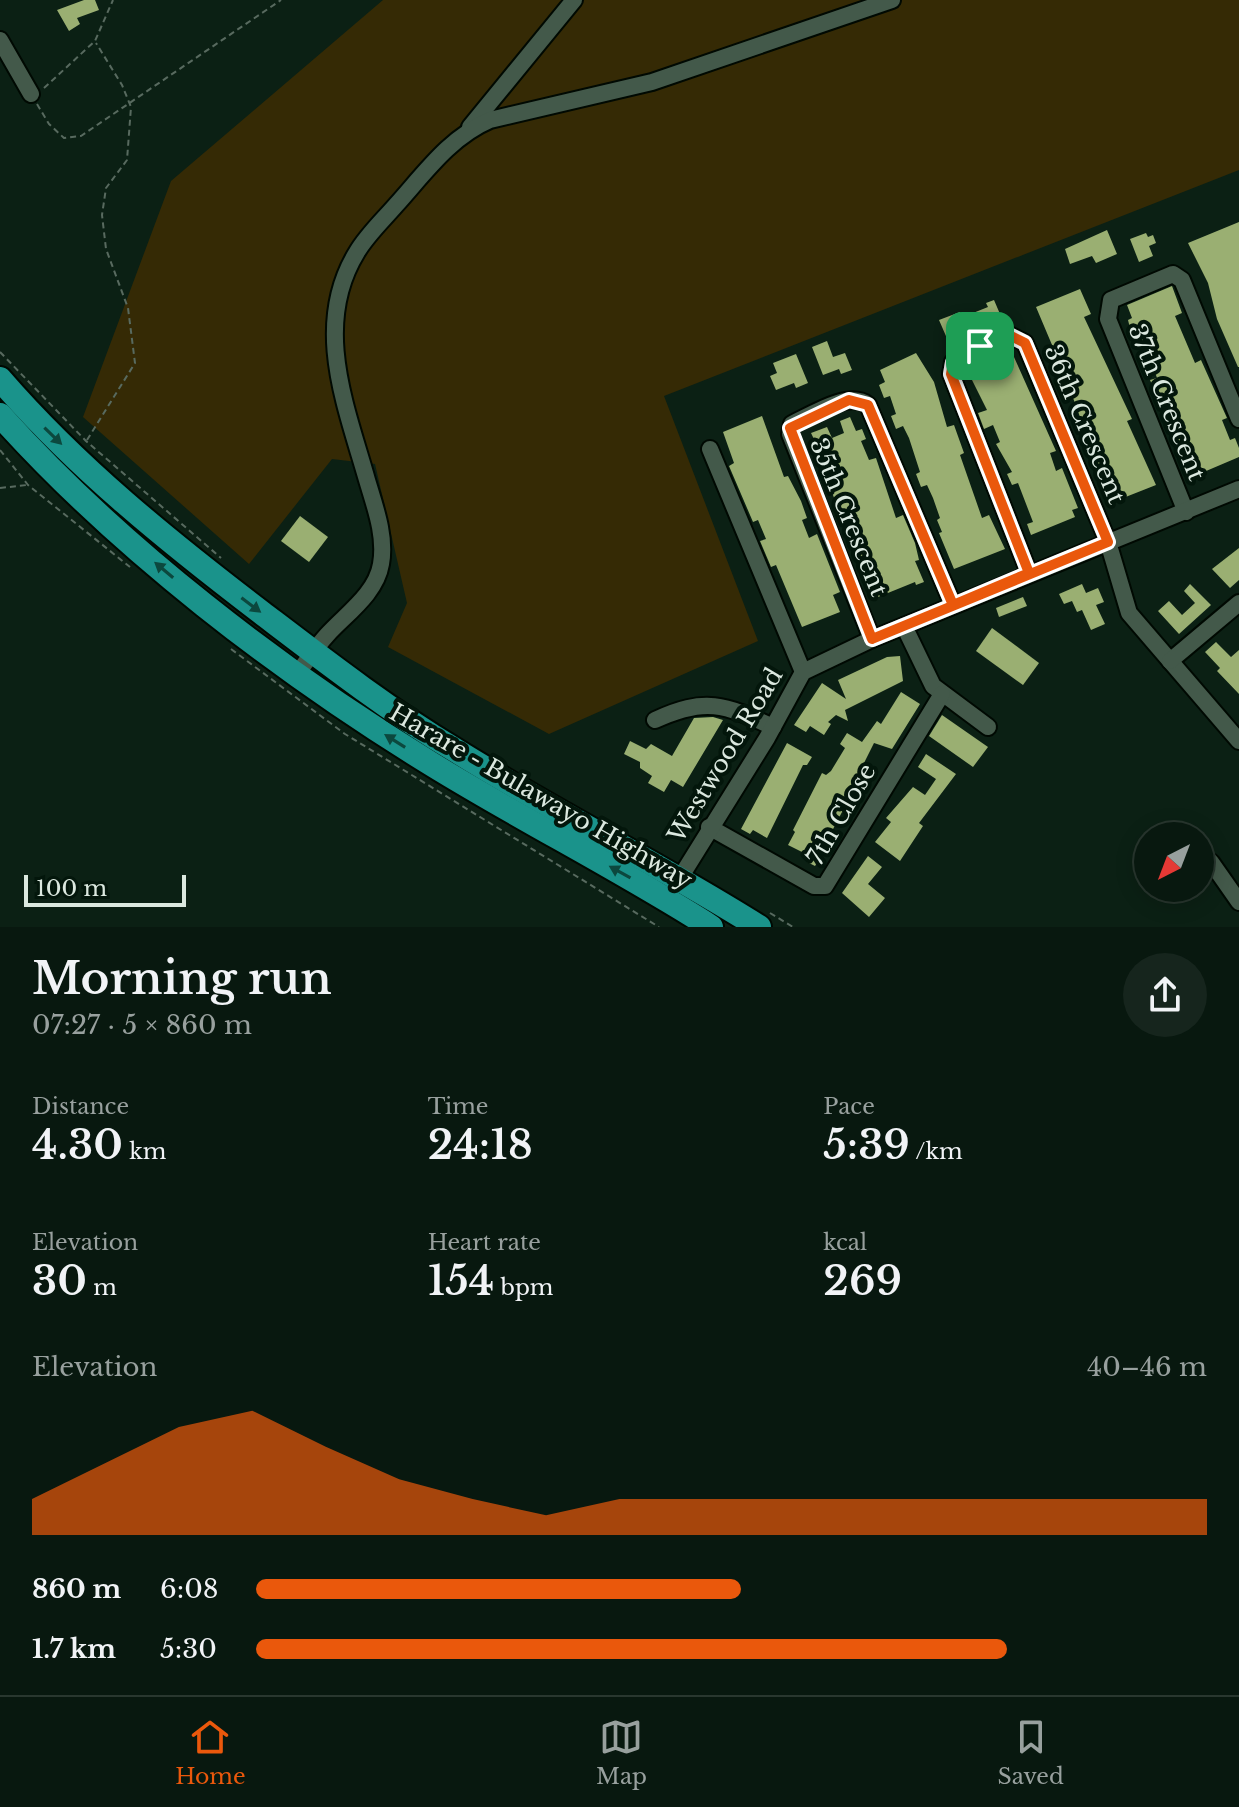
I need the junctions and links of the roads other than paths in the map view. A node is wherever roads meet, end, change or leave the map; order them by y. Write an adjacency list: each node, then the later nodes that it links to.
1 (574, 0): 5 (street)
2 (892, 0): 5 (street)
3 (0, 40): 4 (street)
4 (31, 94)
5 (469, 128): 18 (street)
6 (0, 379): 18 (highway, Harare - Bulawayo Highway, one-way to 18)
7 (0, 415): 21 (highway, Harare - Bulawayo Highway, one-way to 7)
8 (1239, 419): 11 (street, 37th Crescent)
9 (710, 449): 20 (street)
10 (1239, 489): 11 (street, Westwood Road)
11 (1186, 512): 12 (street, Westwood Road)
12 (1108, 542): 13 (street, Westwood Road); 13 (street, 36th Crescent); 19 (street, 36th Crescent)
13 (1029, 573): 15 (street, Westwood Road)
14 (1239, 603): 19 (street)
15 (953, 605): 16 (street, Westwood Road); 17 (street, 35th Crescent)
16 (904, 626): 17 (street, Westwood Road); 22 (street)
17 (872, 639): 20 (street, Westwood Road)
18 (314, 653): 21 (street); 29 (highway, Harare - Bulawayo Highway)
19 (1170, 661): 26 (street, 36th Crescent)
20 (803, 672): 24 (street, Westwood Road)
21 (297, 674): 30 (highway, Harare - Bulawayo Highway, one-way to 21)
22 (942, 694): 25 (street); 27 (street, 7th Close)
23 (655, 720): 24 (street)
24 (773, 727): 27 (street, Westwood Road)
25 (988, 727)
26 (1239, 741)
27 (709, 827): 29 (street, Westwood Road)
28 (1214, 866): 31 (street)
29 (680, 877): 30 (street, Westwood Road); 32 (highway, Harare - Bulawayo Highway)
30 (668, 899): 33 (highway, Harare - Bulawayo Highway)
31 (1239, 902)
32 (763, 919)
33 (711, 927)

